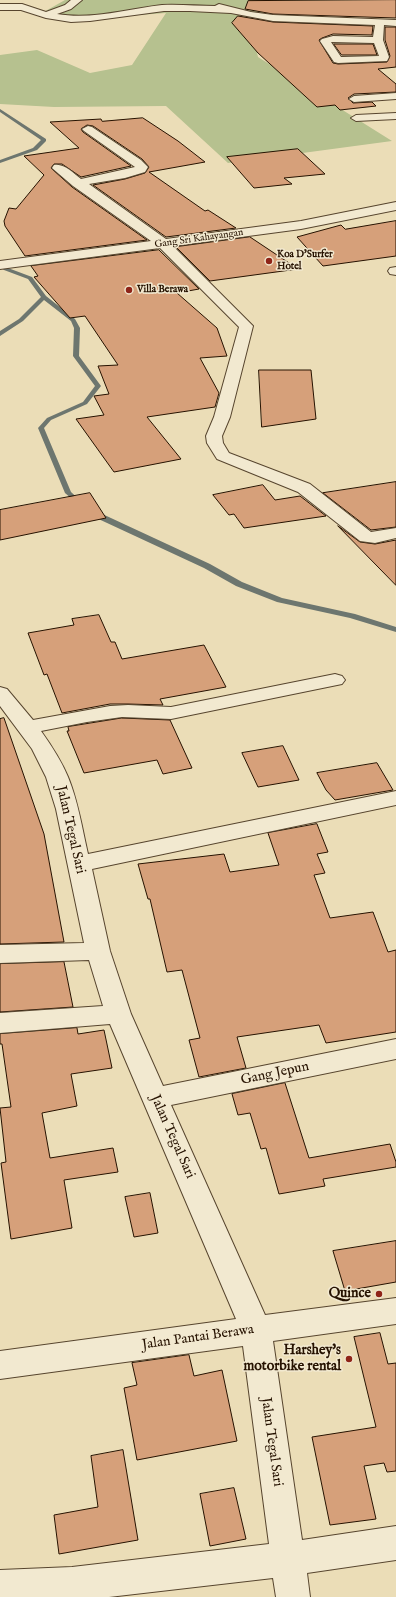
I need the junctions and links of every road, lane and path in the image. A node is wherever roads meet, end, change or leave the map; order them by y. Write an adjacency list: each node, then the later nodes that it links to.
1 (77, 0): 7 (street)
2 (203, 0): 6 (street)
3 (34, 2): 5 (street)
4 (0, 7): 5 (street)
5 (22, 7): 7 (street)
6 (232, 10): 7 (street); 8 (street)
7 (46, 15)
8 (380, 22): 9 (street); 10 (street)
9 (396, 23)
10 (378, 40): 10 (street)
11 (396, 96): 12 (street)
12 (354, 99)
13 (396, 116): 14 (street)
14 (356, 118)
15 (88, 129): 17 (street)
16 (58, 168): 17 (street)
17 (77, 183): 19 (street)
18 (396, 206): 19 (street)
19 (170, 243): 20 (street, Gang Sri Kahayangan); 21 (street)
20 (0, 265)
21 (396, 533)
22 (335, 680): 24 (street)
23 (0, 694): 24 (street, Jalan Tegal Sari)
24 (28, 727): 26 (street, Jalan Tegal Sari)
25 (396, 798): 26 (street)
26 (78, 864): 27 (street, Jalan Tegal Sari)
27 (98, 951): 28 (street); 29 (street, Jalan Tegal Sari)
28 (0, 954)
29 (118, 1014): 30 (street); 32 (street, Jalan Tegal Sari)
30 (0, 1023)
31 (396, 1049): 32 (street, Gang Jepun)
32 (155, 1098): 34 (street, Jalan Tegal Sari)
33 (396, 1311): 34 (street, Jalan Pantai Berawa)
34 (256, 1330): 35 (street, Jalan Pantai Berawa); 37 (street, Jalan Tegal Sari)
35 (0, 1365)
36 (396, 1543): 37 (street)
37 (287, 1559): 38 (street); 39 (street, Jalan Tegal Sari)
38 (0, 1587)
39 (293, 1597)

